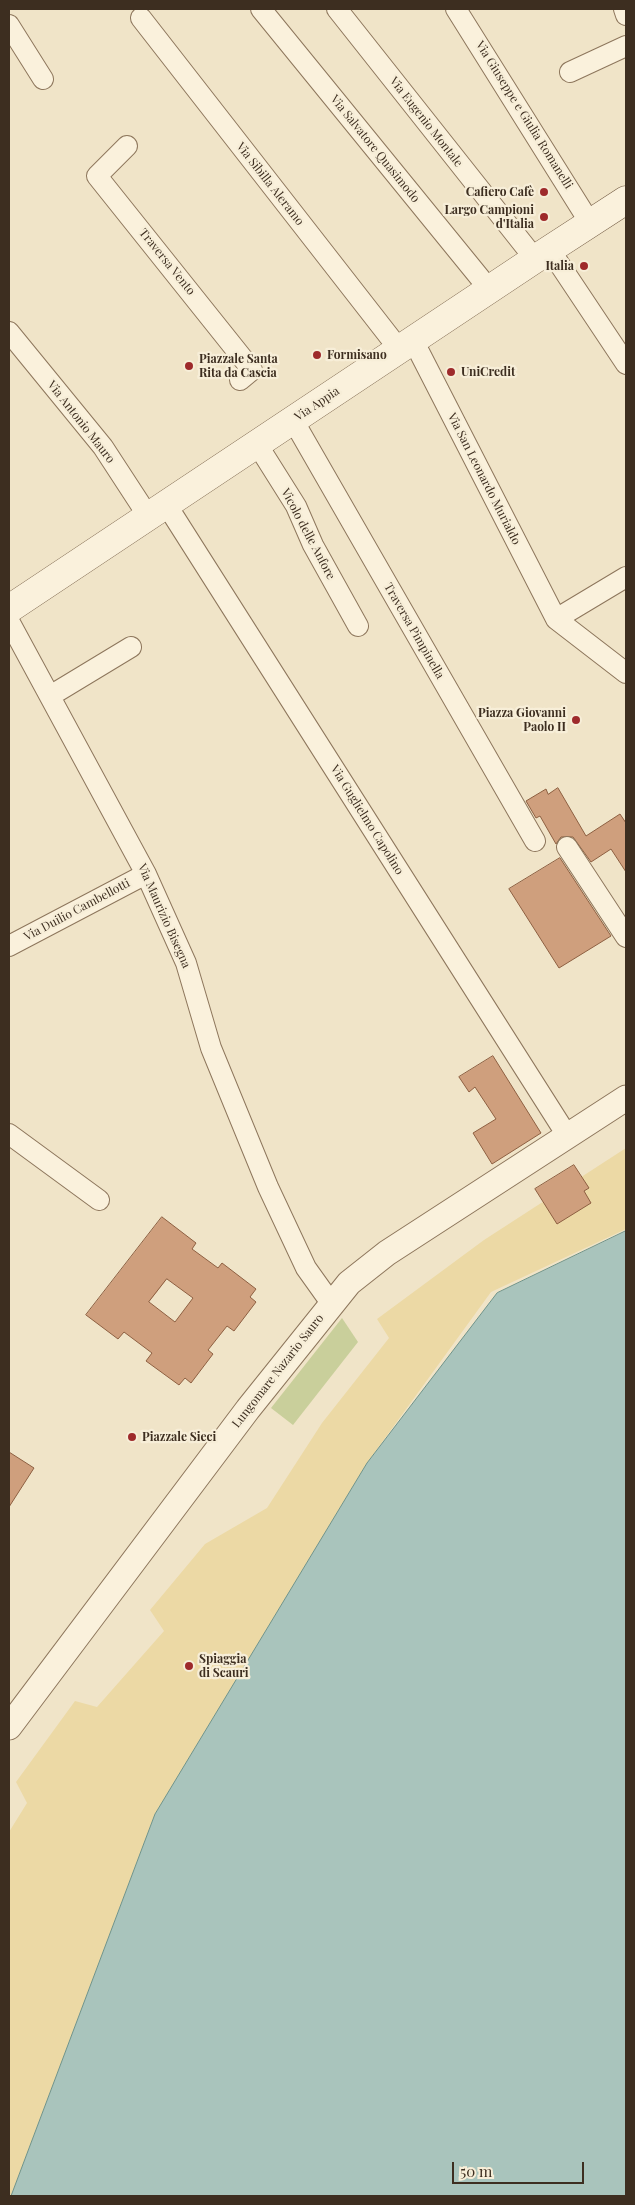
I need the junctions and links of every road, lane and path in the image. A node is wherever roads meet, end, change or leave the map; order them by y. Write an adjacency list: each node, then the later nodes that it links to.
1 (261, 9): 15 (street, Via Salvatore Quasimodo)
2 (337, 9): 14 (street, Via Eugenio Montale)
3 (456, 9): 13 (street, Via Giuseppe e Giulia Romanelli)
4 (624, 9): 5 (street)
5 (626, 15)
6 (141, 18): 17 (street, Via Sibilla Aleramo)
7 (9, 25): 10 (street)
8 (626, 46): 9 (street)
9 (570, 72)
10 (43, 79)
11 (127, 146): 19 (street, Traversa Vento)
12 (626, 200): 13 (main road, Via Appia)
13 (590, 223): 14 (main road, Via Appia)
14 (542, 254): 15 (main road, Via Appia); 18 (street, Via Eugenio Montale)
15 (489, 289): 17 (main road, Via Appia)
16 (9, 332): 22 (street, Via Antonio Mauro)
17 (406, 344): 20 (main road, Via Appia); 25 (street, Via San Leonardo Murialdo)
18 (626, 364)
19 (240, 380)
20 (293, 420): 21 (main road, Via Appia); 31 (street, Traversa Pimpinella)
21 (257, 444): 22 (main road, Via Appia); 27 (street, Vicolo delle Anfore)
22 (157, 510): 24 (main road, Via Appia); 38 (street, Via Guglielmo Capolino)
23 (626, 578): 25 (street)
24 (9, 609)
25 (556, 619): 29 (street)
26 (9, 621): 30 (street, Via Maurizio Bisegna)
27 (358, 626)
28 (131, 646): 30 (street)
29 (626, 673)
30 (50, 696): 33 (street, Via Maurizio Bisegna)
31 (535, 841)
32 (567, 847): 34 (street)
33 (146, 874): 35 (street, Via Duilio Cambellotti); 40 (street, Via Maurizio Bisegna)
34 (626, 937)
35 (9, 946)
36 (626, 1098): 38 (street, Lungomare Nazario Sauro)
37 (9, 1134): 39 (street)
38 (568, 1137): 40 (street, Lungomare Nazario Sauro)
39 (99, 1200)
40 (332, 1304): 41 (street, Lungomare Nazario Sauro)
41 (9, 1727)

